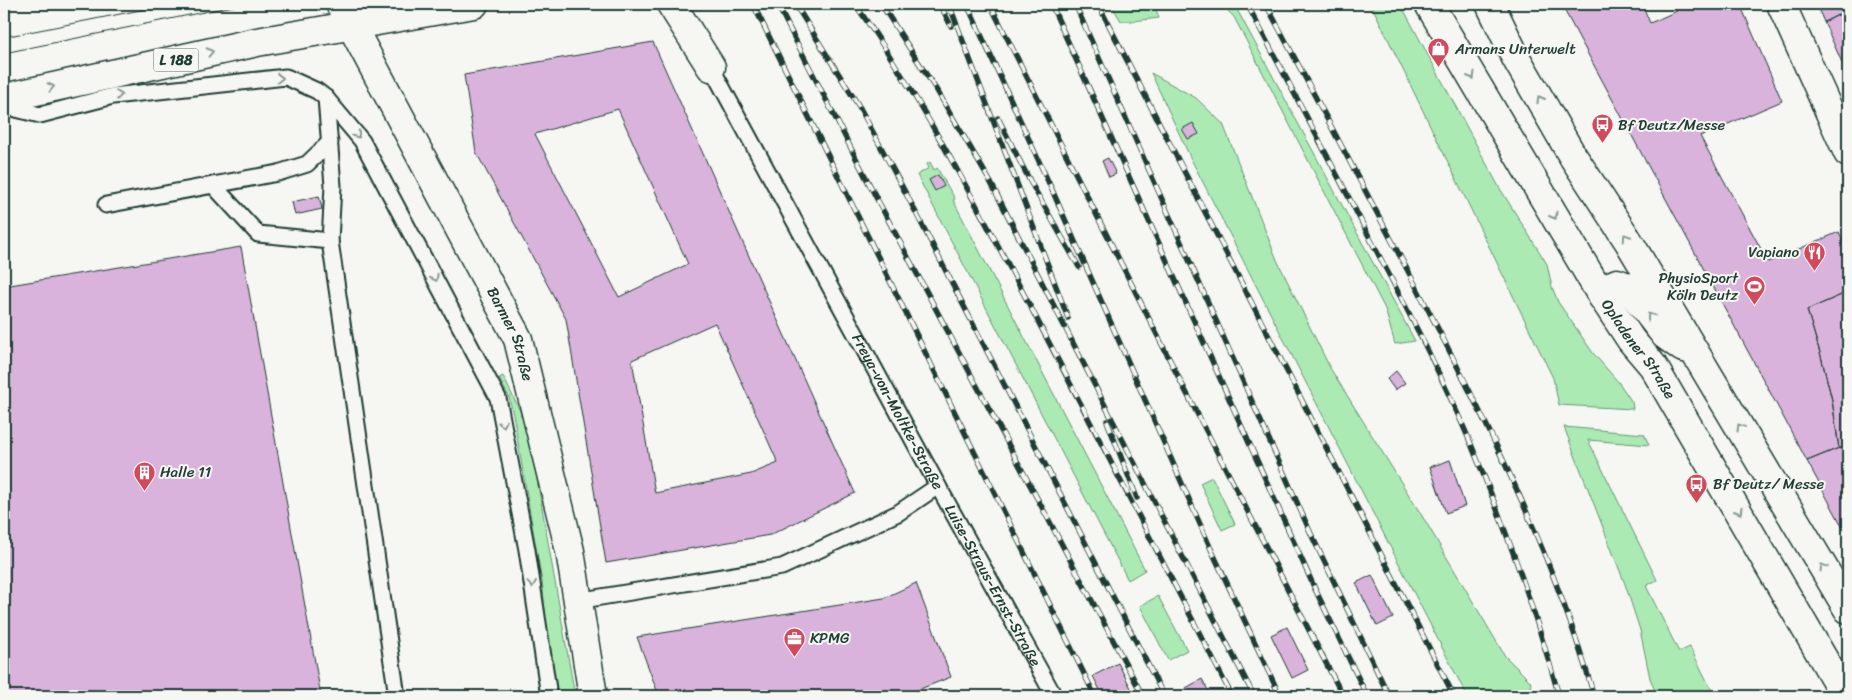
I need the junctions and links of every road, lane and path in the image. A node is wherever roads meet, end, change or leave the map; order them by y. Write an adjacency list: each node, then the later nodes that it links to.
1 (474, 4): 6 (main road, L 188)
2 (671, 4): 7 (main road, Freya-von-Moltke-Straße)
3 (1429, 4): 17 (main road, Opladener Straße, one-way to 17)
4 (1490, 4): 18 (main road, one-way to 4)
5 (1781, 4): 11 (main road)
6 (345, 15): 8 (main road, L 188, one-way to 6); 20 (main road, Barmer Straße)
7 (711, 67): 19 (lane, Freya-von-Moltke-Straße)
8 (4, 98)
9 (326, 98): 10 (lane, one-way to 9); 12 (lane); 26 (lane, one-way to 26)
10 (4, 106)
11 (1841, 114): 13 (main road)
12 (330, 142): 14 (lane); 16 (lane)
13 (1848, 153)
14 (213, 186): 15 (lane); 16 (lane)
15 (106, 205)
16 (330, 241): 25 (lane)
17 (1602, 296): 18 (main road, one-way to 17); 22 (main road, Opladener Straße, one-way to 22)
18 (1700, 359): 21 (main road, one-way to 18)
19 (938, 486): 20 (lane, Freya-von-Moltke-Straße); 24 (lane, Luise-Straus-Ernst-Straße)
20 (578, 601): 27 (main road, Barmer Straße)
21 (1848, 609)
22 (1824, 661): 23 (main road); 28 (main road, Opladener Straße)
23 (1848, 676)
24 (1051, 690)
25 (397, 696)
26 (549, 696)
27 (593, 696)
28 (1845, 696)

